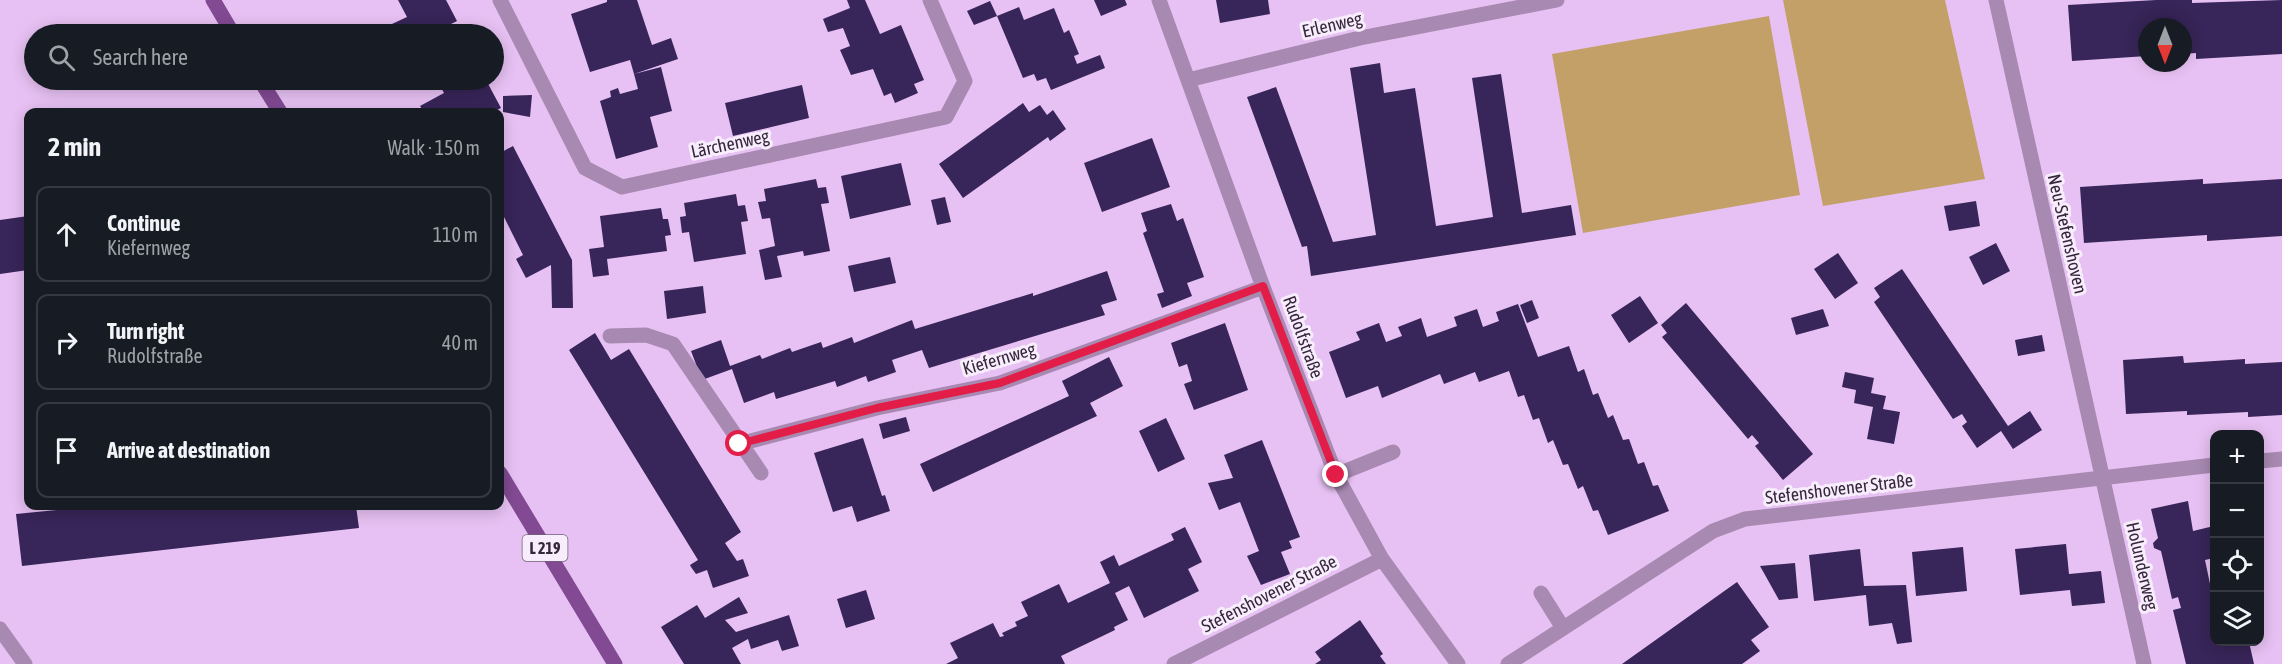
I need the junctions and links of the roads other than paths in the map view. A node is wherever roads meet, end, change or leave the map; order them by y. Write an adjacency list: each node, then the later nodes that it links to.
1 (213, 0): 7 (main road)
2 (500, 0): 3 (street, Lärchenweg)
3 (930, 0)
4 (1159, 0): 8 (street, Rudolfstraße)
5 (1557, 0): 8 (street, Erlenweg)
6 (1996, 0): 20 (street, Neu-Stefenshoven)
7 (227, 24)
8 (1188, 80): 11 (street, Rudolfstraße)
9 (266, 90): 10 (main road)
10 (278, 108)
11 (1263, 286): 13 (street, Kiefernweg); 19 (street, Rudolfstraße)
12 (610, 336): 13 (street)
13 (739, 444): 18 (street)
14 (1393, 452): 19 (street)
15 (2282, 459): 16 (street)
16 (2264, 461)
17 (2210, 465): 20 (street, Stefenshovener Straße)
18 (761, 473)
19 (1336, 475): 22 (street, Rudolfstraße)
20 (2101, 476): 24 (street, Stefenshovener Straße); 31 (street, Holunderweg)
21 (504, 480): 27 (main road, L 219)
22 (1382, 559): 28 (street, Stefenshovener Straße); 29 (street, Rudolfstraße)
23 (1541, 593): 24 (street)
24 (1563, 628): 30 (street, Stefenshovener Straße)
25 (2, 635): 26 (street)
26 (25, 664)
27 (615, 664)
28 (1174, 664)
29 (1458, 664)
30 (1508, 664)
31 (2144, 664)

